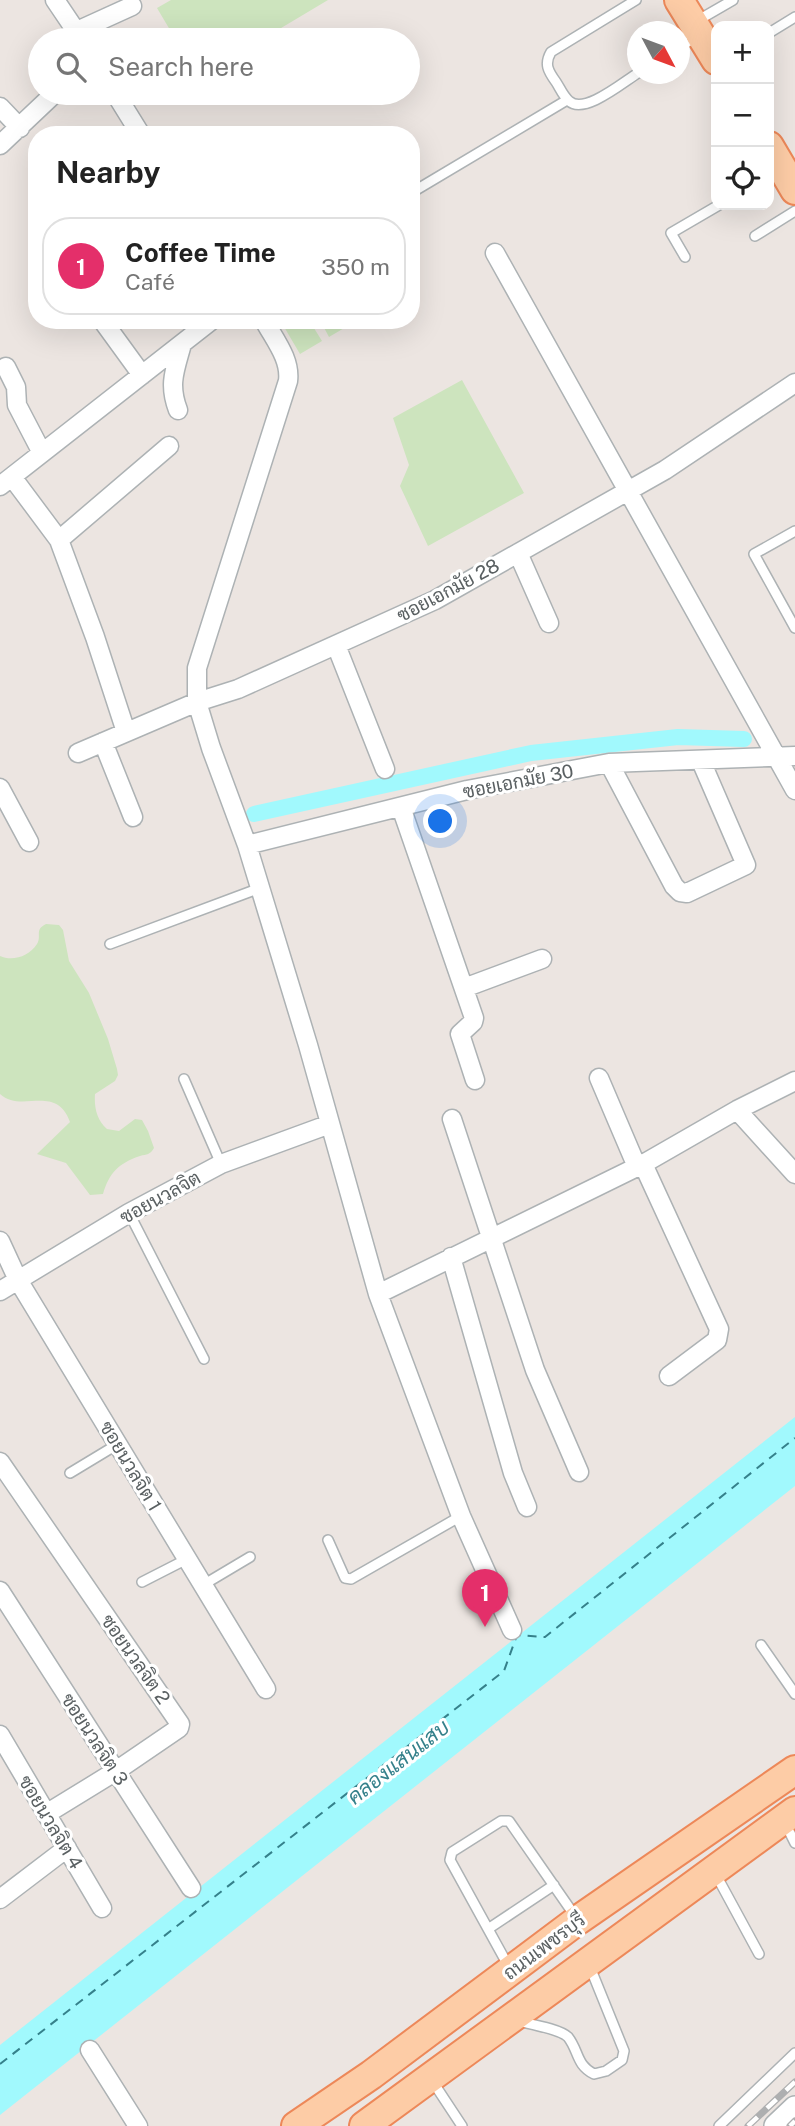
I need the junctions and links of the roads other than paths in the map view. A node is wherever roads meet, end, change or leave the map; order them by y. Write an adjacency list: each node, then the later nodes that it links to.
1 (55, 0): 7 (street)
2 (636, 0): 13 (lane)
3 (733, 0): 6 (lane)
4 (132, 6): 8 (street)
5 (795, 17): 10 (lane)
6 (690, 25)
7 (74, 28)
8 (94, 28)
9 (690, 28): 11 (main road)
10 (774, 30)
11 (711, 54)
12 (627, 80): 13 (lane)
13 (567, 100): 20 (lane)
14 (43, 105): 18 (street)
15 (122, 105): 17 (street)
16 (0, 107): 18 (street)
17 (135, 126)
18 (20, 128): 19 (street)
19 (0, 145)
20 (420, 188)
21 (711, 210): 25 (lane)
22 (795, 211): 23 (lane)
23 (755, 236)
24 (495, 253): 37 (street)
25 (685, 257)
26 (109, 329): 31 (street)
27 (201, 329): 29 (street)
28 (269, 329): 44 (street)
29 (182, 344): 31 (street); 33 (street)
30 (6, 367): 35 (street)
31 (142, 375): 35 (street)
32 (795, 384): 37 (street, ซอยเอกมัย 28)
33 (178, 410)
34 (169, 446): 39 (street)
35 (42, 453): 36 (street)
36 (6, 481): 39 (street)
37 (627, 491): 40 (street, ซอยเอกมัย 28); 49 (street)
38 (795, 531): 42 (lane)
39 (59, 540): 45 (street)
40 (518, 553): 41 (street); 43 (street, ซอยเอกมัย 28)
41 (549, 623)
42 (795, 628)
43 (336, 645): 44 (street, ซอยเอกมัย 28); 52 (street)
44 (197, 702): 45 (street, ซอยเอกมัย 28); 58 (street)
45 (126, 732): 46 (street, ซอยเอกมัย 28)
46 (103, 742): 47 (street, ซอยเอกมัย 28); 56 (street)
47 (78, 752)
48 (795, 756): 49 (street, ซอยเอกมัย 30)
49 (776, 757): 50 (street, ซอยเอกมัย 30); 54 (street)
50 (701, 761): 51 (street, ซอยเอกมัย 30); 51 (street)
51 (609, 763): 55 (street, ซอยเอกมัย 30)
52 (385, 769)
53 (0, 788): 57 (street)
54 (795, 790)
55 (401, 807): 58 (street, ซอยเอกมัย 30); 62 (street)
56 (133, 817)
57 (29, 842)
58 (247, 845): 59 (street)
59 (260, 888): 60 (lane); 69 (street)
60 (110, 944)
61 (542, 960): 62 (street)
62 (464, 988): 65 (street)
63 (599, 1078): 71 (street)
64 (184, 1079): 70 (lane)
65 (475, 1080)
66 (795, 1081): 67 (street)
67 (737, 1110): 71 (street); 72 (street)
68 (452, 1119): 74 (street)
69 (330, 1124): 70 (street, ซอยนวลจิต); 79 (street)
70 (221, 1164): 73 (street, ซอยนวลจิต)
71 (640, 1166): 74 (street); 81 (street)
72 (795, 1174)
73 (129, 1213): 77 (street, ซอยนวลจิต); 80 (lane)
74 (490, 1237): 76 (street); 84 (street)
75 (0, 1241): 77 (street, ซอยนวลจิต 1)
76 (451, 1257): 79 (street); 86 (street)
77 (18, 1280): 78 (street, ซอยนวลจิต); 82 (street, ซอยนวลจิต 1)
78 (0, 1291)
79 (378, 1294): 87 (street)
80 (204, 1359)
81 (669, 1376)
82 (118, 1444): 85 (lane); 90 (street, ซอยนวลจิต 1)
83 (0, 1462): 100 (street, ซอยนวลจิต 2)
84 (579, 1472)
85 (70, 1473)
86 (527, 1507)
87 (461, 1516): 88 (lane); 94 (street)
88 (328, 1540)
89 (250, 1557): 92 (lane)
90 (187, 1559): 91 (lane); 92 (street, ซอยนวลจิต 1)
91 (142, 1583)
92 (204, 1586): 96 (street, ซอยนวลจิต 1)
93 (0, 1591): 100 (street, ซอยนวลจิต 3)
94 (512, 1630)
95 (761, 1644): 97 (lane)
96 (266, 1689)
97 (795, 1694)
98 (0, 1735): 102 (street, ซอยนวลจิต 4)
99 (795, 1770): 110 (main road, ถนนเพชรบุรี)
100 (116, 1771): 102 (street, ซอยนวลจิต 2); 107 (street, ซอยนวลจิต 3)
101 (795, 1780): 110 (main road, ถนนเพชรบุรี)
102 (46, 1814): 104 (street, ซอยนวลจิต 4)
103 (792, 1829): 105 (main road, ถนนเพชรบุรี)
104 (67, 1848): 108 (street); 109 (street, ซอยนวลจิต 4)
105 (714, 1871): 112 (lane); 113 (main road, ถนนเพชรบุรี)
106 (554, 1885): 110 (lane); 111 (lane); 111 (lane)
107 (191, 1888)
108 (0, 1899)
109 (102, 1908)
110 (588, 1925): 114 (main road, ถนนเพชรบุรี); 122 (main road, ถนนเพชรบุรี)
111 (488, 1929): 114 (lane)
112 (759, 1954)
113 (588, 1962): 115 (main road, ถนนเพชรบุรี); 115 (lane)
114 (511, 1970): 121 (main road, ถนนเพชรบุรี)
115 (510, 2019): 118 (main road, ถนนเพชรบุรี)
116 (90, 2050): 120 (street)
117 (795, 2053): 125 (lane)
118 (430, 2078): 123 (main road, ถนนเพชรบุรี); 124 (lane)
119 (795, 2108): 126 (street)
120 (138, 2126)
121 (296, 2126)
122 (321, 2126)
123 (364, 2126)
124 (462, 2126)
125 (719, 2126)
126 (776, 2126)

